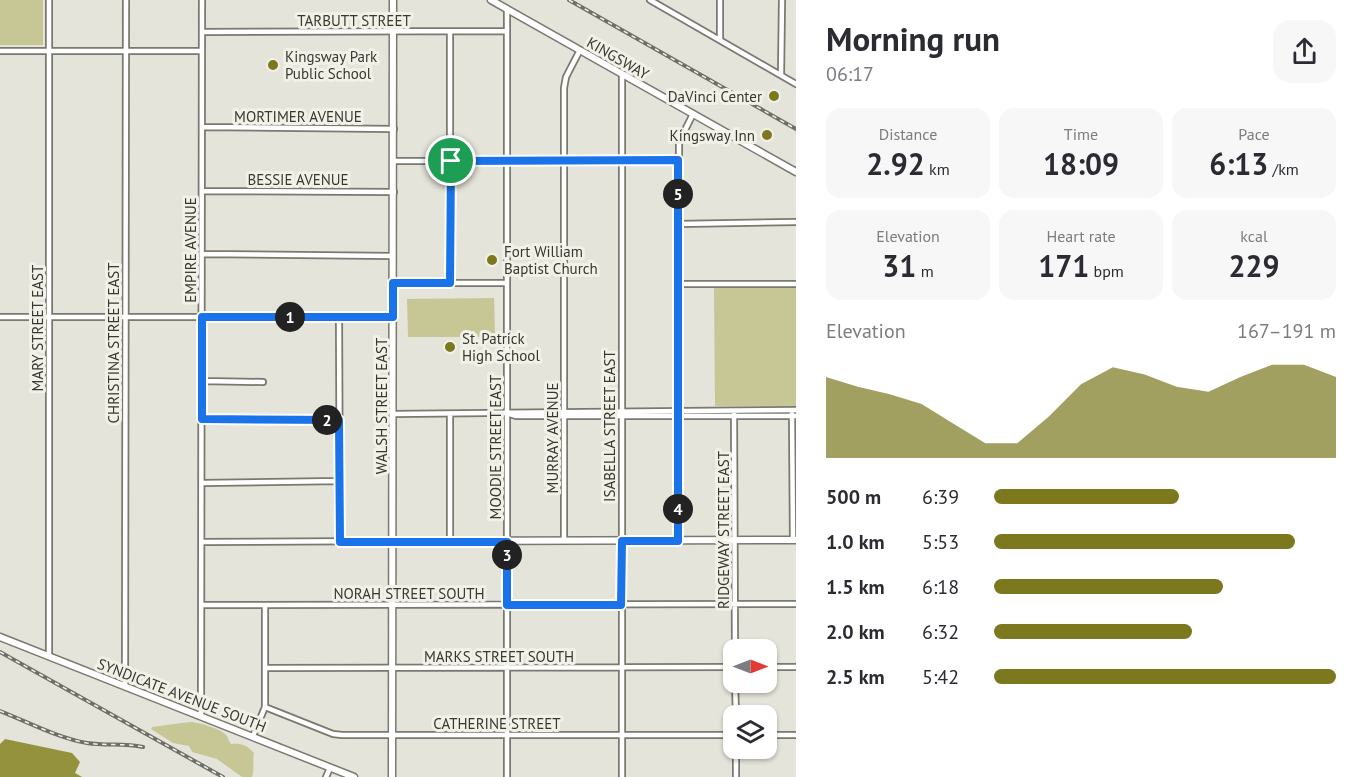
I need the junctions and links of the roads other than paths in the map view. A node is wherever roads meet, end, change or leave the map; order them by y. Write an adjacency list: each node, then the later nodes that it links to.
1 (49, 0): 18 (street, MARY STREET EAST)
2 (126, 0): 19 (street, CHRISTINA STREET EAST)
3 (202, 0): 12 (street, EMPIRE AVENUE)
4 (393, 0): 13 (street, WALSH STREET EAST)
5 (491, 0): 10 (street, KINGSWAY)
6 (650, 0): 9 (street)
7 (720, 0): 15 (street)
8 (782, 0): 22 (street)
9 (657, 2): 15 (street)
10 (507, 9): 11 (street, MOODIE STREET EAST); 16 (street, KINGSWAY)
11 (507, 31): 14 (street, TARBUTT STREET); 32 (street, MOODIE STREET EAST)
12 (202, 32): 13 (street, TARBUTT STREET); 20 (street, EMPIRE AVENUE)
13 (394, 32): 14 (street, TARBUTT STREET); 26 (street, WALSH STREET EAST)
14 (450, 32): 31 (street)
15 (720, 40): 22 (street)
16 (580, 50): 21 (street, KINGSWAY); 27 (street, MURRAY AVENUE)
17 (0, 51): 18 (street)
18 (49, 51): 19 (street); 45 (street, MARY STREET EAST)
19 (126, 51): 20 (street); 49 (street, CHRISTINA STREET EAST)
20 (202, 51): 25 (street, EMPIRE AVENUE)
21 (622, 74): 24 (street, KINGSWAY); 28 (street, ISABELLA STREET EAST)
22 (781, 75): 23 (street)
23 (796, 84)
24 (693, 114): 29 (street); 33 (street, KINGSWAY)
25 (202, 127): 26 (street, MORTIMER AVENUE); 34 (street, EMPIRE AVENUE)
26 (394, 129): 30 (street, WALSH STREET EAST)
27 (565, 160): 28 (street); 32 (street); 59 (street, MURRAY AVENUE)
28 (621, 160): 29 (street); 60 (street, ISABELLA STREET EAST)
29 (678, 160): 37 (street)
30 (394, 161): 31 (street); 35 (street, WALSH STREET EAST)
31 (451, 161): 32 (street); 41 (street)
32 (507, 161): 42 (street, MOODIE STREET EAST)
33 (796, 172)
34 (202, 191): 35 (street, BESSIE AVENUE); 38 (street, EMPIRE AVENUE)
35 (394, 192): 39 (street, WALSH STREET EAST)
36 (796, 222): 37 (street)
37 (678, 224): 44 (street)
38 (202, 254): 39 (street); 46 (street, EMPIRE AVENUE)
39 (393, 256): 40 (street, WALSH STREET EAST)
40 (393, 283): 41 (street); 47 (street, WALSH STREET EAST)
41 (450, 283): 42 (street)
42 (507, 283): 58 (street, MOODIE STREET EAST)
43 (796, 284): 44 (street)
44 (679, 285): 53 (street)
45 (49, 317): 48 (street); 49 (street); 84 (street, MARY STREET EAST)
46 (202, 317): 49 (street); 50 (street); 51 (street, EMPIRE AVENUE)
47 (393, 317): 50 (street); 56 (street, WALSH STREET EAST)
48 (0, 318)
49 (125, 318): 92 (street, CHRISTINA STREET EAST)
50 (339, 318): 62 (street)
51 (202, 381): 52 (street); 61 (street, EMPIRE AVENUE)
52 (263, 382)
53 (678, 413): 54 (street); 60 (street); 70 (street)
54 (734, 413): 55 (street); 71 (street, RIDGEWAY STREET EAST)
55 (794, 413): 65 (street)
56 (393, 414): 57 (street); 66 (street, WALSH STREET EAST)
57 (450, 414): 58 (street); 67 (street)
58 (507, 414): 59 (street); 74 (street, MOODIE STREET EAST)
59 (564, 414): 60 (street); 68 (street, MURRAY AVENUE)
60 (621, 414): 69 (street, ISABELLA STREET EAST)
61 (202, 419): 62 (street); 64 (street, EMPIRE AVENUE)
62 (339, 420): 63 (street)
63 (340, 481): 64 (street); 73 (street)
64 (202, 483): 72 (street, EMPIRE AVENUE)
65 (795, 540): 71 (street)
66 (392, 541): 67 (street); 73 (street); 75 (street, WALSH STREET EAST)
67 (450, 541): 74 (street)
68 (564, 541): 69 (street); 74 (street)
69 (622, 541): 70 (street); 81 (street, ISABELLA STREET EAST)
70 (678, 541): 71 (street)
71 (735, 541): 76 (street, RIDGEWAY STREET EAST)
72 (202, 542): 73 (street); 78 (street, EMPIRE AVENUE)
73 (340, 542)
74 (507, 542): 80 (street, MOODIE STREET EAST)
75 (393, 604): 79 (street, NORAH STREET SOUTH); 80 (street, NORAH STREET SOUTH); 89 (street, WALSH STREET EAST)
76 (735, 604): 77 (street, NORAH STREET SOUTH); 81 (street, NORAH STREET SOUTH); 83 (street, RIDGEWAY STREET EAST)
77 (796, 604)
78 (202, 605): 79 (street, NORAH STREET SOUTH); 94 (street, EMPIRE AVENUE)
79 (265, 605): 88 (street)
80 (507, 605): 81 (street, NORAH STREET SOUTH); 90 (street, MOODIE STREET EAST)
81 (621, 605): 91 (street, ISABELLA STREET EAST)
82 (0, 638): 84 (street, SYNDICATE AVENUE SOUTH)
83 (735, 639)
84 (49, 656): 92 (street, SYNDICATE AVENUE SOUTH)
85 (723, 667): 91 (street, MARKS STREET SOUTH)
86 (777, 667): 87 (street)
87 (796, 667)
88 (265, 668): 89 (street, MARKS STREET SOUTH); 93 (street)
89 (393, 668): 90 (street, MARKS STREET SOUTH); 95 (street, WALSH STREET EAST)
90 (507, 668): 91 (street, MARKS STREET SOUTH); 96 (street, MOODIE STREET EAST)
91 (622, 668): 97 (street, ISABELLA STREET EAST)
92 (125, 686): 94 (street, SYNDICATE AVENUE SOUTH)
93 (265, 707): 95 (street, CATHERINE STREET); 101 (street)
94 (201, 716): 101 (street, SYNDICATE AVENUE SOUTH)
95 (392, 735): 96 (street, CATHERINE STREET); 106 (street, WALSH STREET EAST)
96 (507, 735): 97 (street, CATHERINE STREET); 107 (street, MOODIE STREET EAST)
97 (622, 735): 98 (street, CATHERINE STREET); 108 (street, ISABELLA STREET EAST)
98 (723, 735)
99 (777, 735): 100 (street)
100 (796, 735)
101 (253, 736): 103 (street, SYNDICATE AVENUE SOUTH)
102 (736, 759): 109 (street)
103 (330, 768): 104 (street); 105 (street, SYNDICATE AVENUE SOUTH)
104 (326, 777)
105 (354, 777)
106 (392, 777)
107 (507, 777)
108 (622, 777)
109 (736, 777)

